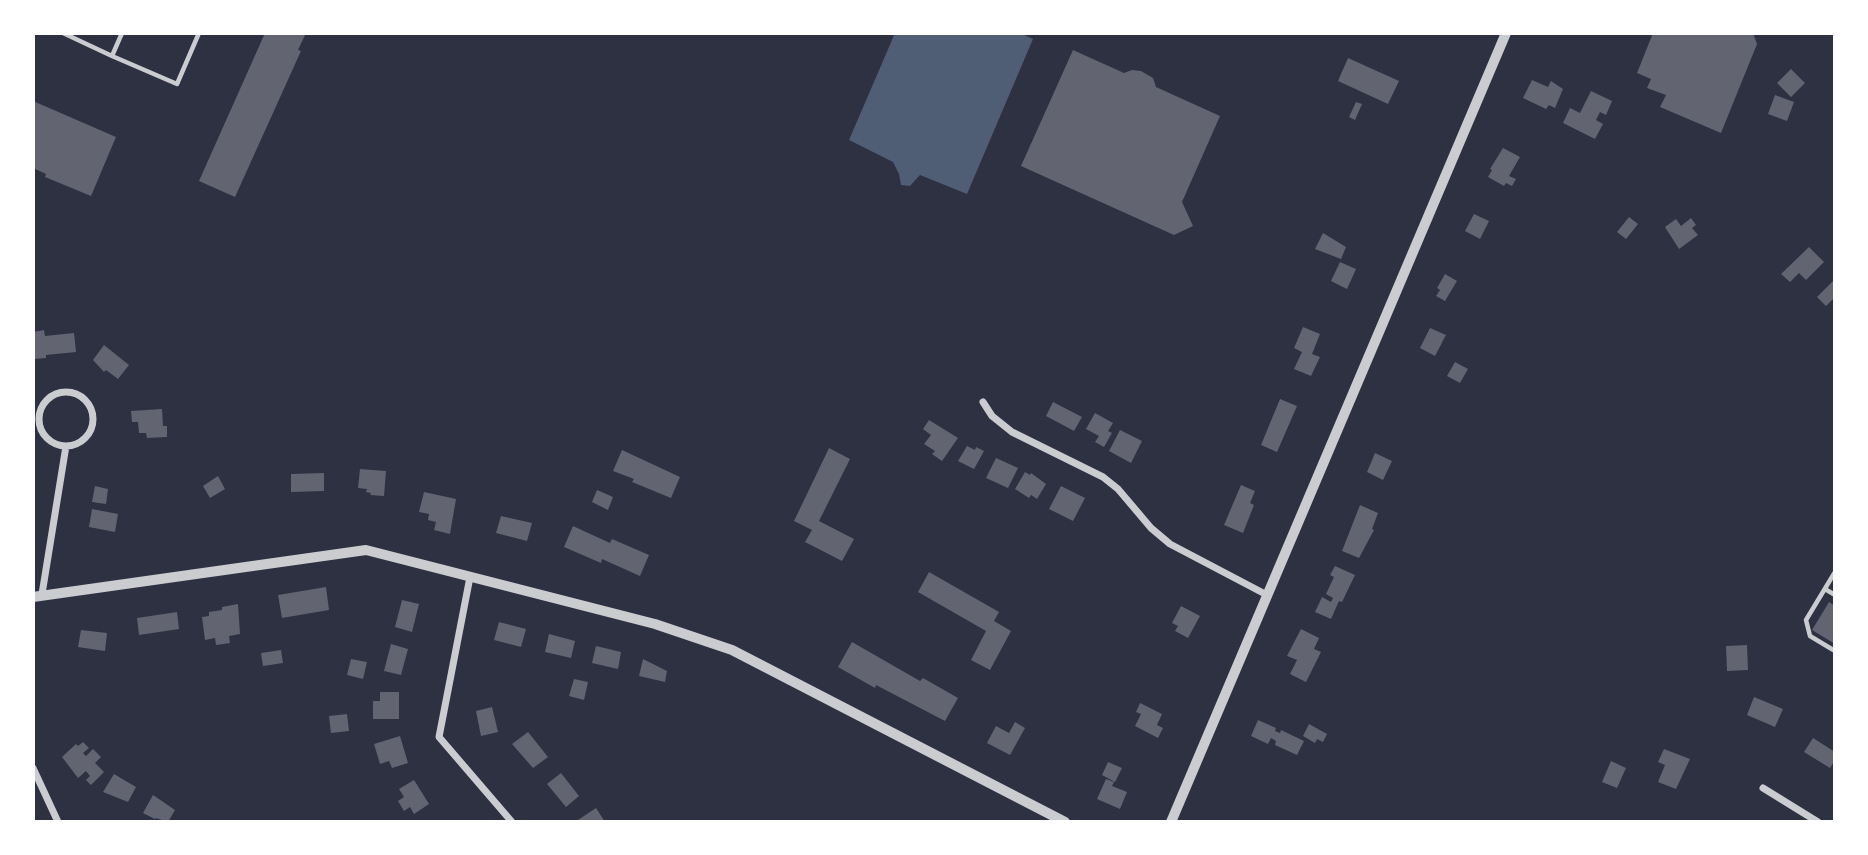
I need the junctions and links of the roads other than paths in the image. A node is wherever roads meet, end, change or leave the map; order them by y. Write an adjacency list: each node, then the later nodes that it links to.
1 (63, 33): 5 (lane)
2 (122, 33): 5 (lane)
3 (199, 33): 5 (lane)
4 (1506, 33): 11 (street)
5 (112, 56)
6 (983, 402): 11 (street)
7 (66, 446): 7 (street); 13 (street)
8 (1835, 572): 10 (lane)
9 (470, 578): 13 (street); 19 (street); 20 (street)
10 (1825, 589): 12 (lane); 14 (lane)
11 (1267, 595): 21 (street)
12 (1835, 595)
13 (38, 596)
14 (1835, 651)
15 (33, 768): 18 (street)
16 (1763, 789): 17 (street)
17 (1807, 819): 22 (street)
18 (58, 822)
19 (512, 822)
20 (1065, 822)
21 (1171, 822)
22 (1818, 822)

